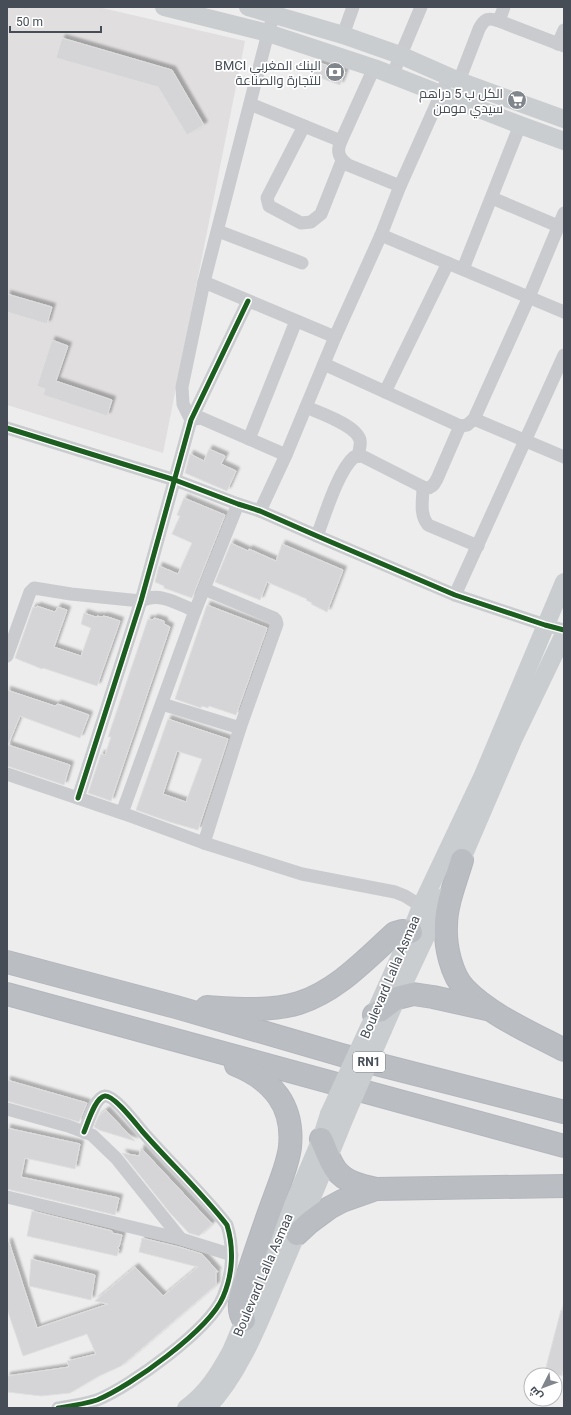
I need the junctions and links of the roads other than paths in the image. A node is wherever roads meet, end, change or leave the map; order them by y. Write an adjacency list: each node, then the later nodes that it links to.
1 (164, 7): 9 (main road)
2 (248, 7): 6 (main road)
3 (353, 7): 10 (street)
4 (421, 7): 12 (street)
5 (504, 7): 7 (street)
6 (284, 13): 9 (street); 10 (main road)
7 (499, 20): 11 (street); 15 (street)
8 (564, 30): 11 (street)
9 (268, 33): 13 (main road); 17 (street)
10 (343, 35): 12 (main road)
11 (561, 45)
12 (400, 55): 14 (street); 15 (main road)
13 (374, 68): 14 (main road); 21 (street)
14 (392, 76): 16 (main road)
15 (454, 78): 16 (street); 18 (main road)
16 (440, 95): 19 (main road); 24 (street)
17 (250, 104): 20 (street); 28 (street)
18 (564, 119)
19 (520, 125): 22 (main road); 25 (street)
20 (304, 126): 21 (street); 23 (street)
21 (341, 141): 23 (street)
22 (564, 141)
23 (342, 161): 24 (street)
24 (400, 186): 29 (street)
25 (492, 198): 27 (street); 32 (street)
26 (564, 213): 27 (street)
27 (558, 226): 34 (street)
28 (218, 231): 30 (street); 33 (street)
29 (381, 235): 31 (street); 38 (street)
30 (302, 263)
31 (448, 263): 32 (street); 41 (street)
32 (463, 270): 34 (street)
33 (204, 282): 35 (street); 44 (street)
34 (529, 297): 36 (street); 43 (street)
35 (248, 301): 37 (street); 44 (street)
36 (564, 312)
37 (296, 321): 38 (street); 47 (street)
38 (335, 338): 40 (street)
39 (564, 355): 48 (street)
40 (324, 364): 41 (street); 42 (street)
41 (385, 392): 45 (street)
42 (306, 407): 49 (street); 50 (street)
43 (474, 418): 45 (street); 48 (street)
44 (191, 420): 47 (street); 52 (street)
45 (460, 426): 53 (street)
46 (7, 428): 52 (street)
47 (249, 439): 49 (street)
48 (526, 441): 51 (street); 57 (street)
49 (286, 455): 55 (street)
50 (358, 456): 53 (street); 56 (street)
51 (564, 457)
52 (174, 480): 54 (street); 61 (street)
53 (423, 487): 57 (street)
54 (238, 504): 55 (street); 59 (street)
55 (260, 511): 56 (street)
56 (317, 536): 60 (street)
57 (478, 546): 60 (street)
58 (564, 582): 63 (main road, Boulevard Lalla Asmaa)
59 (204, 589): 62 (street); 68 (street)
60 (455, 595): 63 (street)
61 (141, 601): 62 (street); 66 (street); 70 (street)
62 (195, 610): 67 (street)
63 (545, 625): 64 (street); 74 (main road, Boulevard Lalla Asmaa)
64 (564, 630)
65 (564, 634): 73 (main road, Boulevard Lalla Asmaa)
66 (7, 656)
67 (162, 704): 68 (street); 71 (street)
68 (240, 728): 72 (street)
69 (7, 774): 70 (street)
70 (78, 798): 71 (street)
71 (122, 813): 72 (street)
72 (204, 843): 74 (street)
73 (462, 860): 75 (main road, Boulevard Lalla Asmaa); 80 (highway)
74 (421, 906): 75 (main road, Boulevard Lalla Asmaa)
75 (419, 935): 78 (main road, Boulevard Lalla Asmaa); 79 (highway); 81 (main road, Boulevard Lalla Asmaa)
76 (7, 962): 79 (highway, RN1)
77 (7, 994): 82 (highway, RN1)
78 (397, 998): 80 (highway); 81 (highway)
79 (176, 1007): 85 (highway, RN1)
80 (490, 1010): 83 (highway)
81 (376, 1023): 88 (main road, Boulevard Lalla Asmaa, bridge)
82 (178, 1041): 87 (highway, RN1); 95 (highway)
83 (564, 1050)
84 (7, 1109): 86 (street)
85 (564, 1112)
86 (84, 1132): 93 (street); 94 (street)
87 (564, 1146)
88 (325, 1147): 90 (highway); 92 (main road, Boulevard Lalla Asmaa); 95 (main road, Boulevard Lalla Asmaa)
89 (564, 1186): 90 (highway)
90 (376, 1189): 92 (highway)
91 (7, 1197): 93 (street)
92 (297, 1234): 98 (main road, Boulevard Lalla Asmaa)
93 (181, 1239): 94 (street)
94 (232, 1255): 96 (street)
95 (244, 1320): 97 (main road, Boulevard Lalla Asmaa)
96 (58, 1408)
97 (186, 1408)
98 (207, 1408)

